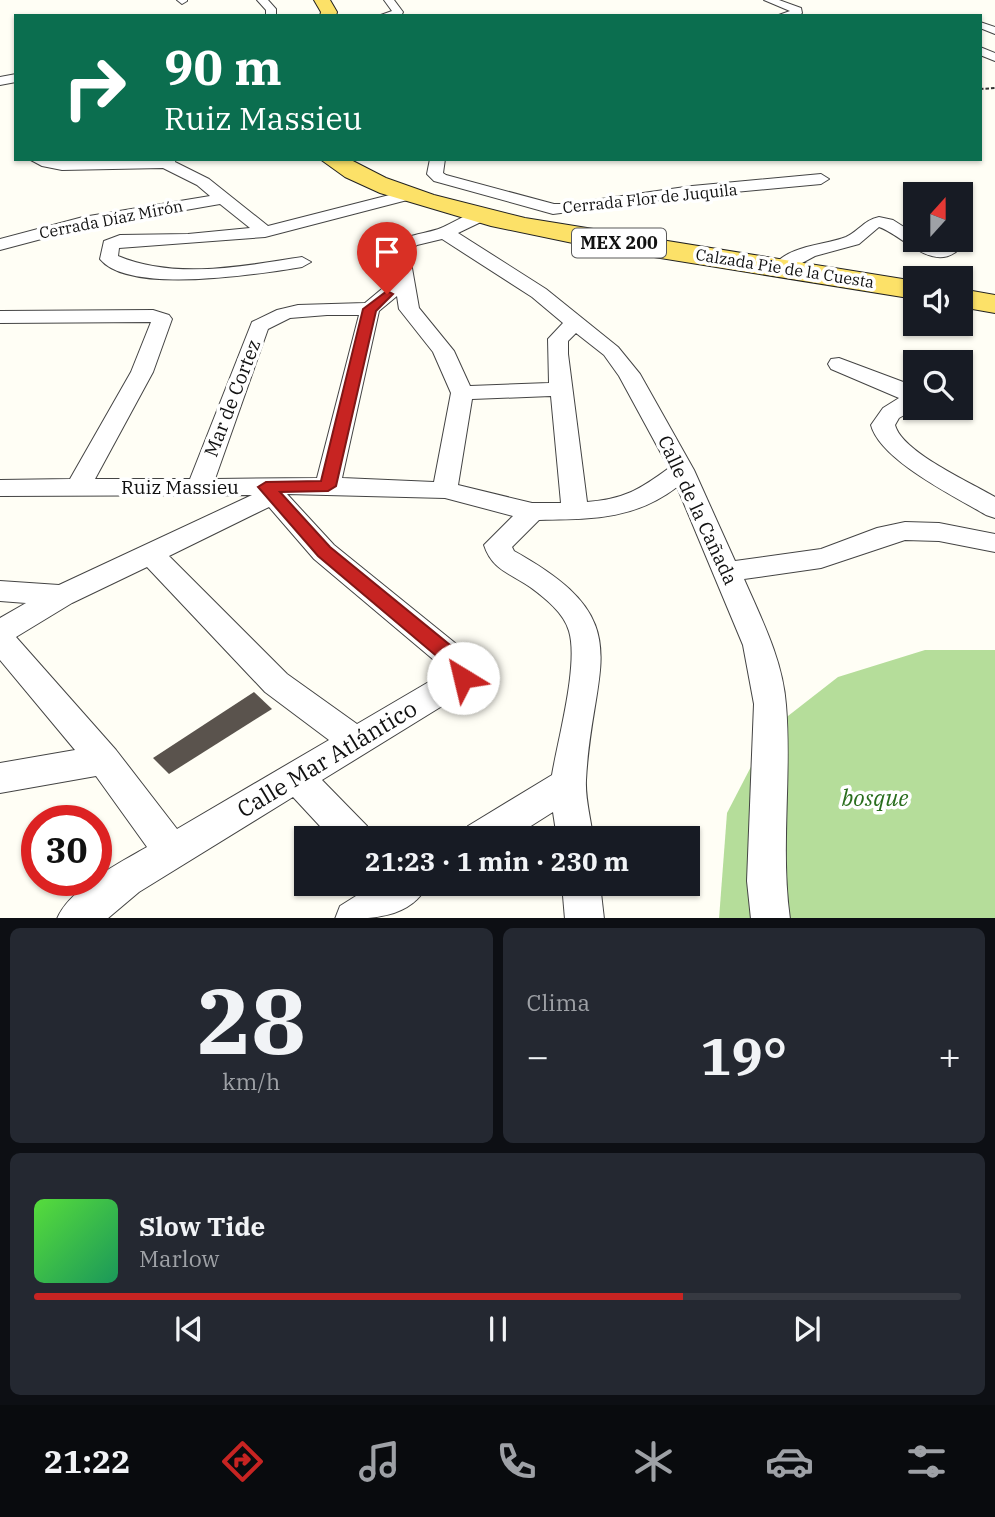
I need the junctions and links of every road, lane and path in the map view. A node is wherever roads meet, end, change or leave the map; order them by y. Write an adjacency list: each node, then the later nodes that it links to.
1 (262, 0): 4 (street)
2 (389, 0): 5 (street)
3 (769, 0): 6 (street)
4 (271, 14)
5 (390, 14)
6 (792, 14)
7 (983, 25): 8 (street)
8 (995, 31)
9 (40, 161): 10 (street)
10 (167, 161): 15 (street)
11 (336, 161): 14 (main road, Calzada Pie de la Cuesta / MEX 200)
12 (438, 161): 13 (street, Cerrada Flor de Juquila)
13 (821, 179)
14 (409, 195): 16 (main road, Calzada Pie de la Cuesta / MEX 200); 17 (street)
15 (224, 198): 17 (street); 20 (street, Cerrada Díaz Mirón)
16 (477, 216): 18 (street); 22 (main road, Calzada Pie de la Cuesta / MEX 200)
17 (265, 232): 21 (street)
18 (444, 233): 23 (street); 29 (street, Calle de la Cañada)
19 (903, 235): 22 (street)
20 (0, 245)
21 (302, 262)
22 (782, 266): 24 (main road, Calzada Pie de la Cuesta / MEX 200)
23 (404, 279): 27 (street); 32 (street)
24 (903, 288)
25 (973, 300): 26 (main road)
26 (995, 304)
27 (370, 309): 35 (street); 36 (street, Mar de Cortez)
28 (0, 317): 34 (street)
29 (576, 323): 31 (street); 33 (street, Calle de la Cañada)
30 (839, 364): 40 (street)
31 (561, 389): 32 (street); 41 (street)
32 (462, 393): 38 (street)
33 (682, 470): 41 (street, Ruiz Massieu); 45 (street, Calle de la Cañada)
34 (79, 486): 36 (street, Ruiz Massieu); 37 (street, Ruiz Massieu)
35 (328, 486): 38 (street, Ruiz Massieu); 39 (street, Ruiz Massieu)
36 (199, 487): 39 (street, Ruiz Massieu)
37 (0, 488)
38 (445, 490): 42 (street, Ruiz Massieu)
39 (269, 491): 44 (street); 50 (street, Calle Mar Atlántico)
40 (995, 509)
41 (575, 510): 42 (street, Ruiz Massieu)
42 (532, 512): 54 (street)
43 (995, 543): 45 (street)
44 (150, 553): 47 (street); 50 (street)
45 (728, 571): 64 (street, Calle de la Cañada)
46 (0, 590): 47 (street)
47 (62, 596): 48 (street)
48 (0, 632)
49 (0, 639): 51 (street)
50 (356, 742): 53 (street, Calle Mar Atlántico)
51 (104, 760): 52 (street); 58 (street)
52 (0, 778)
53 (298, 778): 55 (street); 58 (street, Calle Mar Atlántico)
54 (569, 783): 56 (street); 57 (street)
55 (343, 826)
56 (500, 826)
57 (574, 826)
58 (172, 852): 61 (street, Calle Mar Atlántico)
59 (387, 896): 62 (street)
60 (582, 896): 63 (street)
61 (77, 918)
62 (355, 918)
63 (585, 918)
64 (771, 918)

